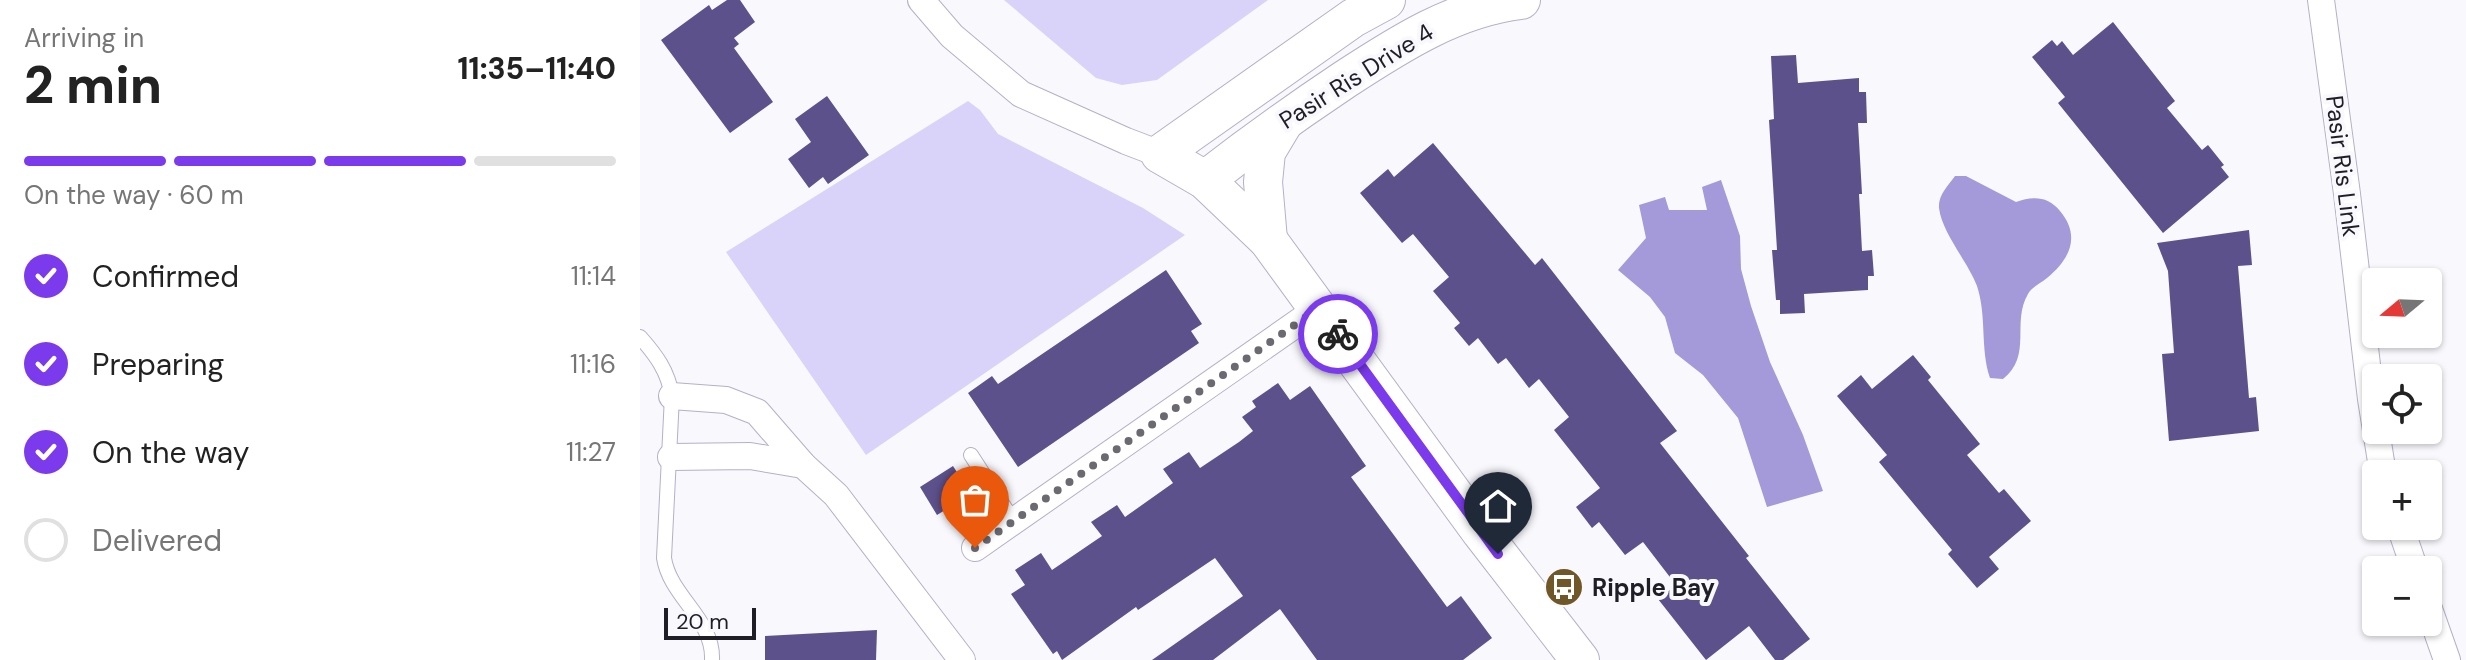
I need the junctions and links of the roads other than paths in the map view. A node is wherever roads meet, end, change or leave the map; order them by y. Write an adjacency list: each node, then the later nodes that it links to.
1 (921, 0): 6 (street)
2 (1386, 0): 6 (street, Pasir Ris Drive 4)
3 (1521, 0): 5 (street, Pasir Ris Drive 4)
4 (2321, 0): 14 (street, Pasir Ris Link)
5 (1285, 119): 7 (street, Pasir Ris Drive 4); 8 (street)
6 (1160, 154): 7 (street)
7 (1205, 180): 8 (street)
8 (1268, 240): 9 (street)
9 (1319, 308): 16 (street); 21 (street)
10 (640, 337): 11 (lane)
11 (672, 396): 13 (lane); 15 (street)
12 (971, 455): 16 (lane)
13 (671, 457): 15 (street); 19 (lane)
14 (2381, 460)
15 (803, 465): 20 (street)
16 (1014, 522): 17 (street)
17 (975, 548)
18 (2439, 636): 22 (street)
19 (712, 660)
20 (962, 660)
21 (1580, 660)
22 (2447, 660)

